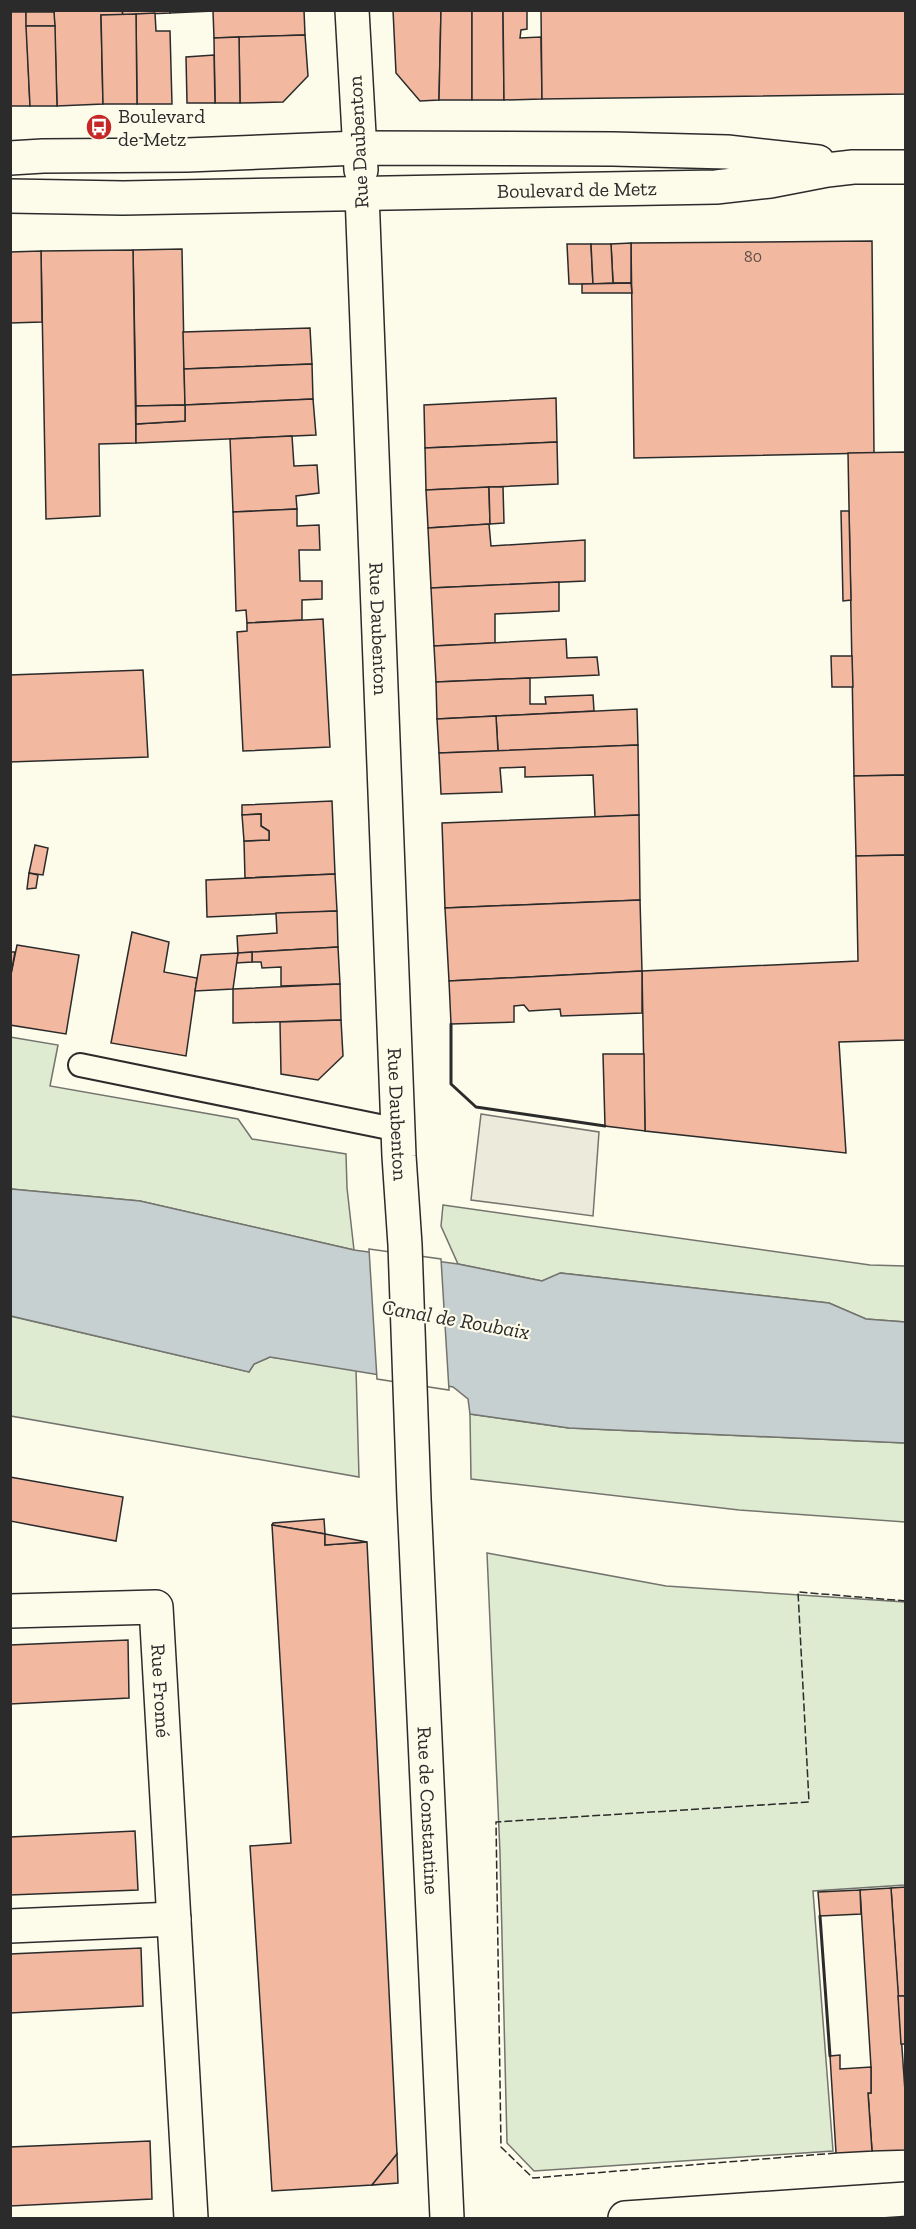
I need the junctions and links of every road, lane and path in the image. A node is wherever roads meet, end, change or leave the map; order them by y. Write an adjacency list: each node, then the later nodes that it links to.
1 (352, 10): 2 (street, Rue Daubenton)
2 (359, 148): 3 (street, Boulevard de Metz); 4 (street, Boulevard de Metz); 6 (street, Rue Daubenton)
3 (10, 158)
4 (853, 167): 5 (street, Boulevard de Metz); 6 (street, Boulevard de Metz)
5 (906, 167)
6 (362, 194): 7 (street, Boulevard de Metz); 9 (street, Rue Daubenton)
7 (10, 196)
8 (80, 1065): 9 (lane)
9 (399, 1130): 10 (street, Rue Daubenton)
10 (410, 1403): 16 (street, Rue de Constantine)
11 (10, 1611): 12 (street, Rue Fromé)
12 (174, 1919): 13 (street); 15 (street, Rue Fromé)
13 (10, 1926)
14 (906, 2199): 17 (street)
15 (191, 2218)
16 (447, 2218)
17 (625, 2218)

